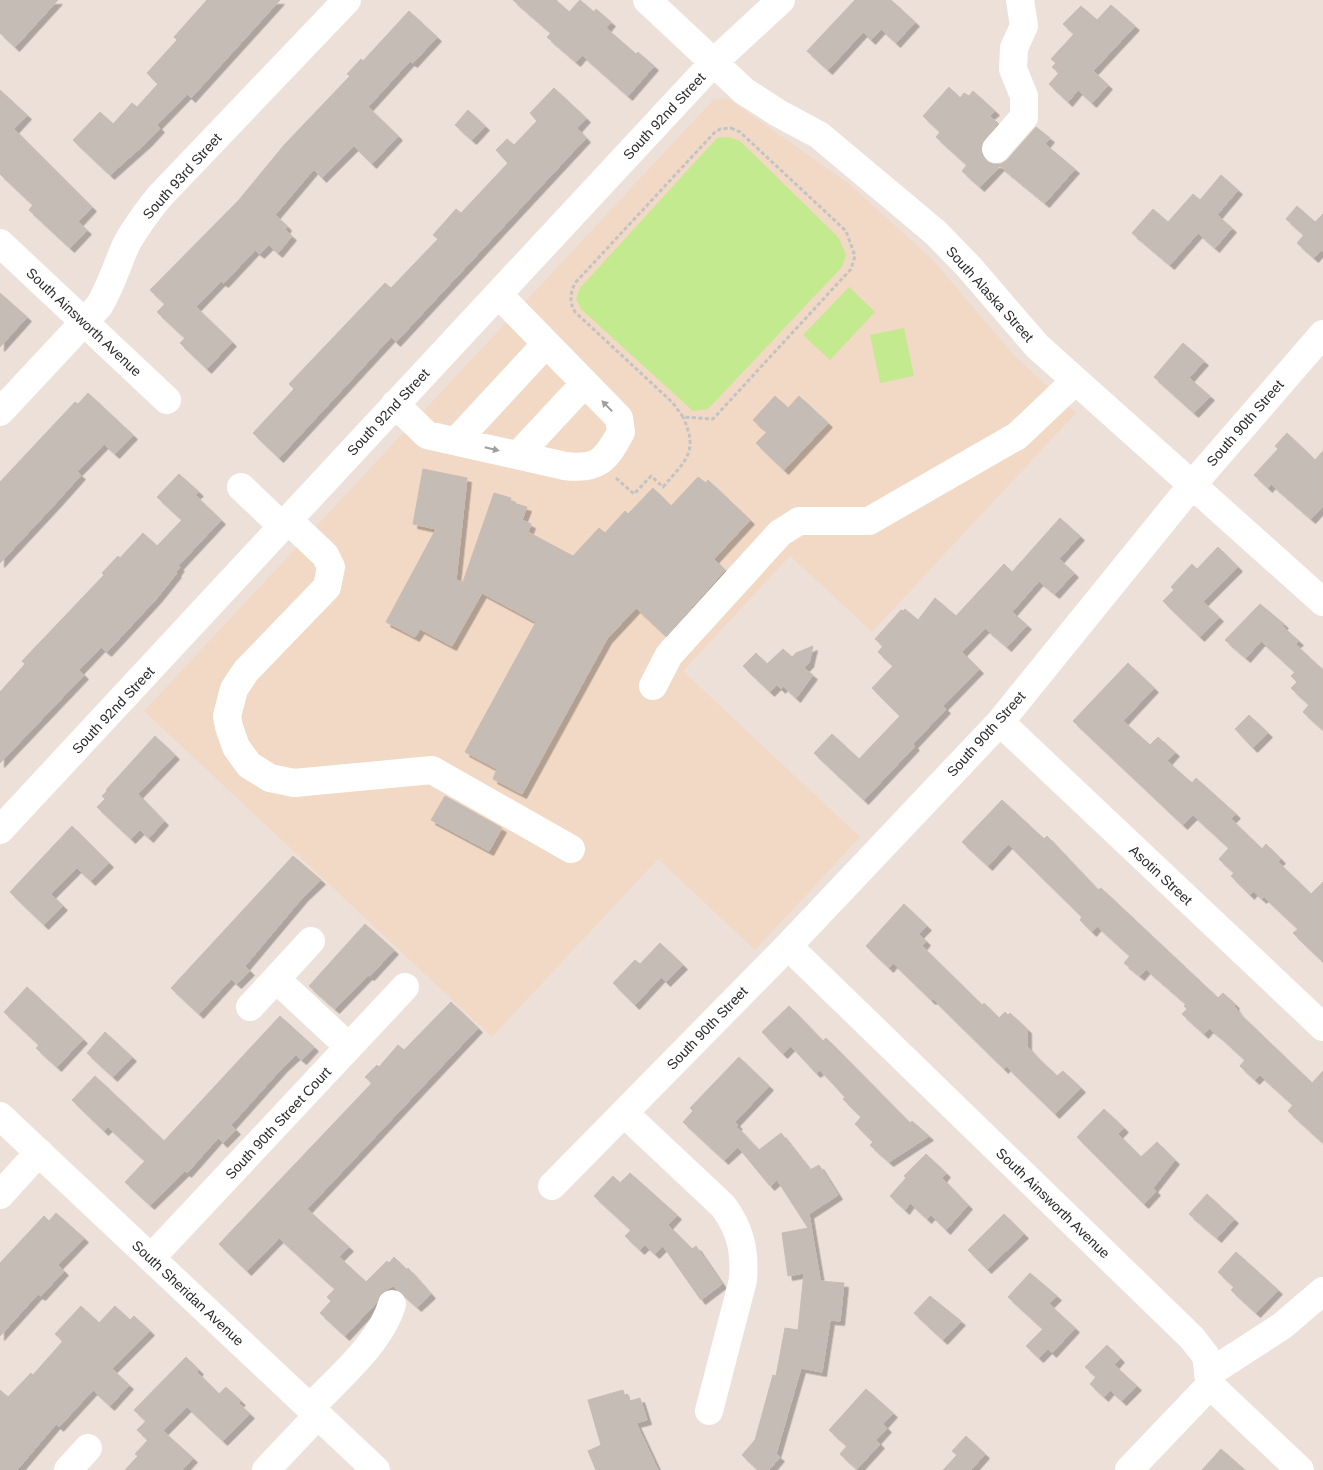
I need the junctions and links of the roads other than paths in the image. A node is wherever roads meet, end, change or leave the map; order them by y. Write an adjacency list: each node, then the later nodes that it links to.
1 (347, 0): 9 (street, South 93rd Street)
2 (647, 0): 5 (street, South Alaska Street)
3 (781, 0): 5 (street, South 92nd Street)
4 (1020, 0): 6 (street)
5 (714, 62): 8 (street, South 92nd Street); 12 (street, South Alaska Street)
6 (996, 149)
7 (0, 243): 9 (street, South Ainsworth Avenue)
8 (498, 294): 11 (street); 15 (street, South 92nd Street)
9 (84, 322): 14 (street, South Ainsworth Avenue); 16 (street, South 93rd Street)
10 (1323, 334): 19 (street, South 90th Street)
11 (546, 344): 13 (street); 17 (street)
12 (1075, 381): 19 (street, South Alaska Street); 23 (street)
13 (584, 383): 18 (street); 18 (street, one-way to 13)
14 (167, 400)
15 (395, 404): 17 (street); 21 (street, South 92nd Street)
16 (0, 412)
17 (456, 441): 18 (street, one-way to 18)
18 (518, 455)
19 (1192, 485): 22 (street, South Alaska Street); 24 (street, South 90th Street)
20 (241, 487): 21 (street)
21 (286, 524): 25 (street, South 92nd Street); 26 (street)
22 (1323, 602)
23 (652, 686)
24 (1000, 722): 28 (street, South 90th Street); 32 (street, Asotin Street)
25 (0, 830)
26 (571, 849)
27 (311, 941): 29 (street)
28 (788, 946): 34 (street, South 90th Street); 42 (street, South Ainsworth Avenue)
29 (276, 978): 31 (street); 33 (street)
30 (405, 987): 33 (street, South 90th Street Court)
31 (250, 1007)
32 (1323, 1027)
33 (349, 1047): 39 (street, South 90th Street Court)
34 (624, 1113): 37 (street, South 90th Street); 43 (street)
35 (0, 1116): 36 (street, South Sheridan Avenue)
36 (39, 1152): 38 (street); 39 (street, South Sheridan Avenue)
37 (552, 1186)
38 (0, 1195)
39 (151, 1258): 44 (street, South Sheridan Avenue)
40 (1323, 1291): 42 (street)
41 (392, 1304): 44 (street)
42 (1209, 1380): 49 (street); 50 (street)
43 (709, 1411)
44 (314, 1412): 47 (street); 48 (street, South Sheridan Avenue)
45 (88, 1448): 46 (street)
46 (68, 1470)
47 (266, 1470)
48 (376, 1470)
49 (1129, 1470)
50 (1300, 1470)

